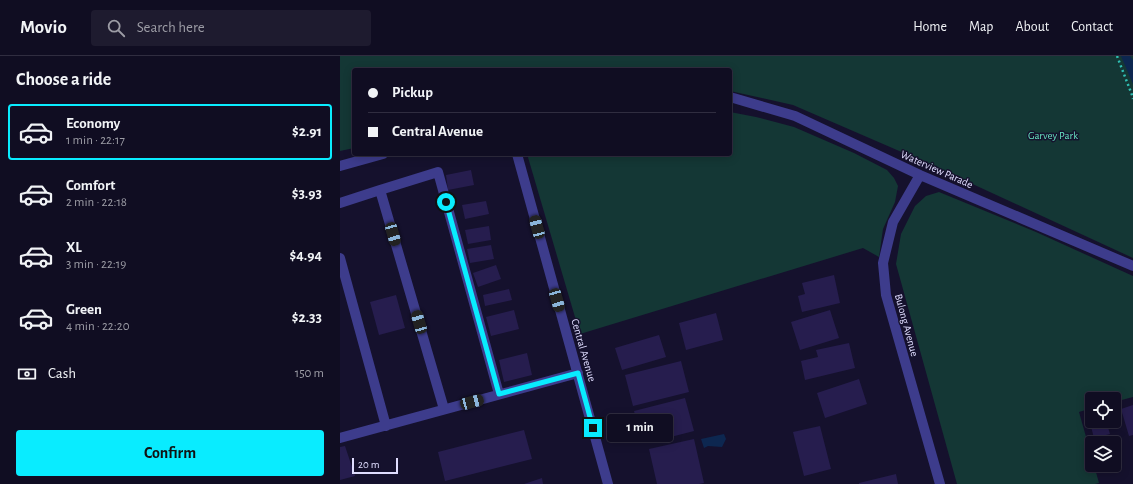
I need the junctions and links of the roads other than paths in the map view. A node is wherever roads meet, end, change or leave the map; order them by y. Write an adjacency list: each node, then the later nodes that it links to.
1 (732, 98): 5 (street, Waterview Parade)
2 (376, 156): 4 (street)
3 (518, 156): 10 (street, Central Avenue)
4 (340, 166)
5 (920, 175): 9 (street, Waterview Parade); 16 (street, Bulong Avenue)
6 (380, 190): 7 (street); 11 (street); 12 (street)
7 (340, 203)
8 (340, 258): 13 (street)
9 (1133, 266)
10 (578, 373): 11 (street); 15 (street, Central Avenue)
11 (499, 394): 12 (street)
12 (444, 409): 13 (street)
13 (386, 426): 14 (street)
14 (340, 438)
15 (608, 484)
16 (940, 484)

